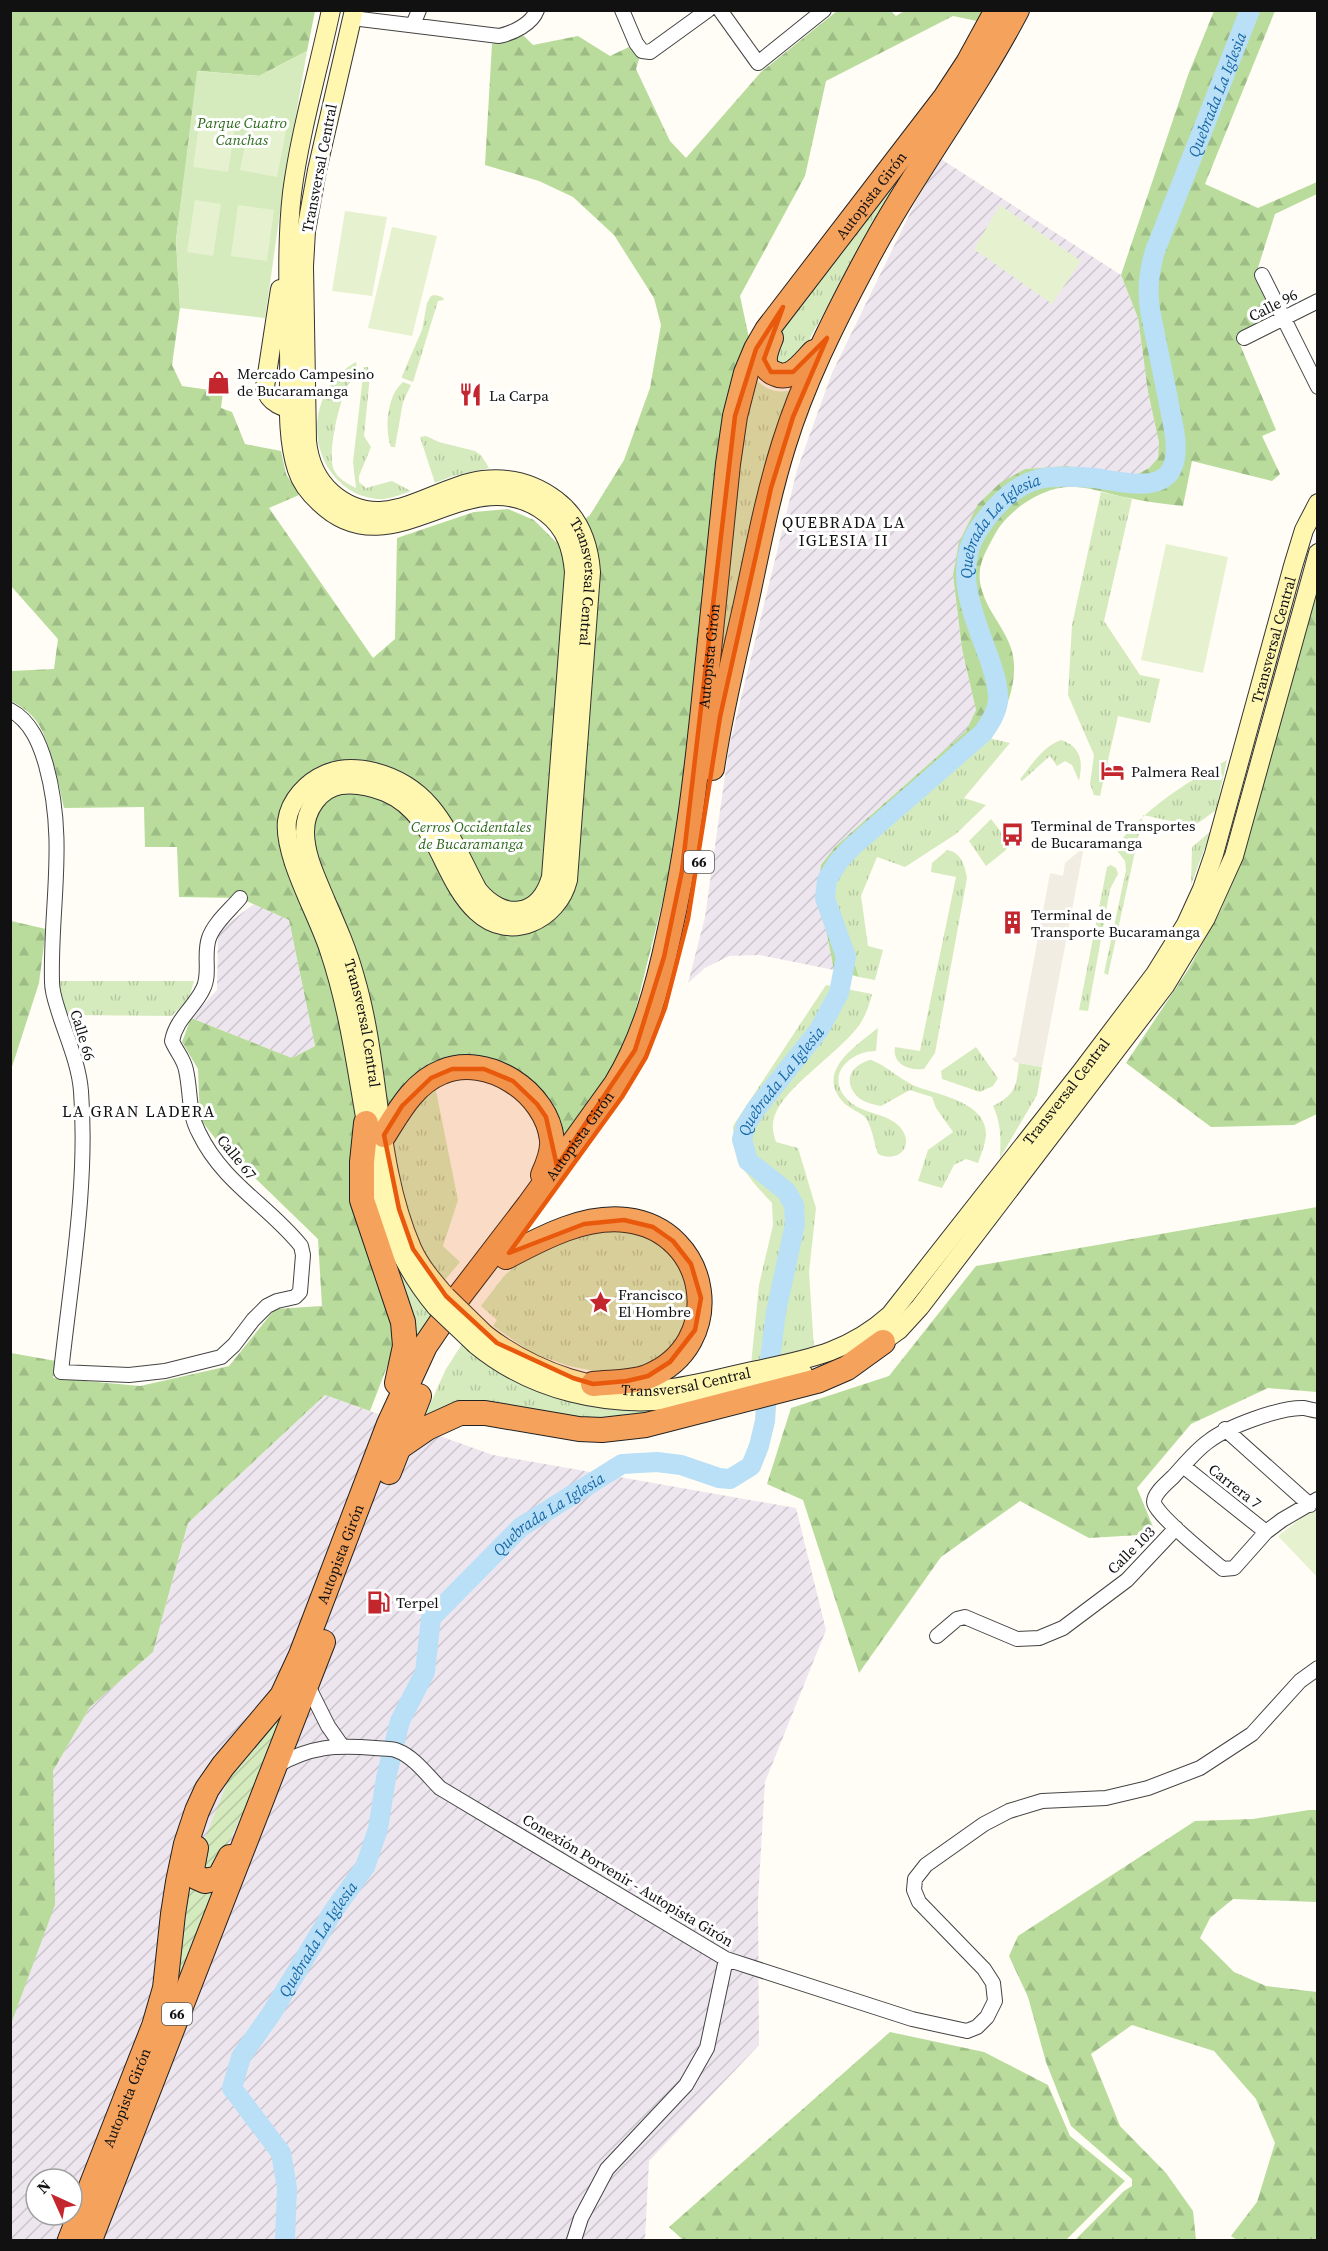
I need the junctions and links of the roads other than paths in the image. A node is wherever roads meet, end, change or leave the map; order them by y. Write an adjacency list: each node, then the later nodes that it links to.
1 (331, 10): 21 (main road, Transversal Central)
2 (419, 10): 11 (street)
3 (622, 10): 4 (street)
4 (708, 10)
5 (720, 10): 6 (street)
6 (824, 10)
7 (997, 10): 14 (highway, Autopista Girón / 66)
8 (1017, 10): 17 (highway, Autopista Girón / 66)
9 (536, 13): 11 (street)
10 (353, 14): 11 (street); 21 (main road, Transversal Central)
11 (413, 25)
12 (1262, 275): 15 (street)
13 (1317, 301): 15 (street, Calle 96)
14 (783, 307): 17 (highway); 27 (highway, Autopista Girón / 66)
15 (1283, 318): 16 (street, Calle 96); 19 (street)
16 (1244, 338)
17 (827, 339): 28 (highway, Autopista Girón / 66)
18 (1317, 354): 19 (street)
19 (1304, 360): 20 (street)
20 (1317, 387)
21 (298, 409): 26 (main road, Transversal Central)
22 (1317, 503): 32 (main road, Transversal Central)
23 (1317, 553): 31 (main road, Transversal Central)
24 (15, 713): 29 (street, Calle 66)
25 (240, 898): 29 (street, Calle 67)
26 (375, 1129): 27 (highway); 30 (main road, Transversal Central, bridge); 36 (highway)
27 (529, 1205): 36 (highway, Autopista Girón / 66)
28 (506, 1257): 33 (highway); 38 (highway, Autopista Girón / 66)
29 (298, 1294)
30 (480, 1340): 33 (main road, Transversal Central); 34 (main road, Transversal Central)
31 (883, 1342): 32 (highway)
32 (790, 1376): 34 (highway)
33 (593, 1384): 34 (main road, Transversal Central)
34 (751, 1385): 38 (highway)
35 (1317, 1411): 37 (street, Calle 103)
36 (390, 1424): 47 (highway, Autopista Girón / 66)
37 (1225, 1429): 39 (street, Calle 103); 40 (street)
38 (398, 1448): 45 (highway, Autopista Girón / 66)
39 (1183, 1466): 41 (street, Calle 103); 42 (street, Carrera 7)
40 (1314, 1502): 42 (street)
41 (1176, 1528): 42 (street); 43 (street, Calle 103)
42 (1266, 1532)
43 (937, 1636)
44 (1317, 1668): 50 (street, Conexión Porvenir - Autopista Girón)
45 (307, 1684): 46 (street); 48 (highway, Autopista Girón / 66)
46 (342, 1746): 48 (street, Conexión Porvenir - Autopista Girón); 50 (street, Conexión Porvenir - Autopista Girón)
47 (223, 1766): 49 (highway); 51 (highway, Autopista Girón / 66)
48 (276, 1766): 49 (highway, Autopista Girón / 66)
49 (266, 1789): 52 (highway, Autopista Girón / 66)
50 (726, 1959): 53 (street)
51 (70, 2241)
52 (90, 2241)
53 (574, 2241)

